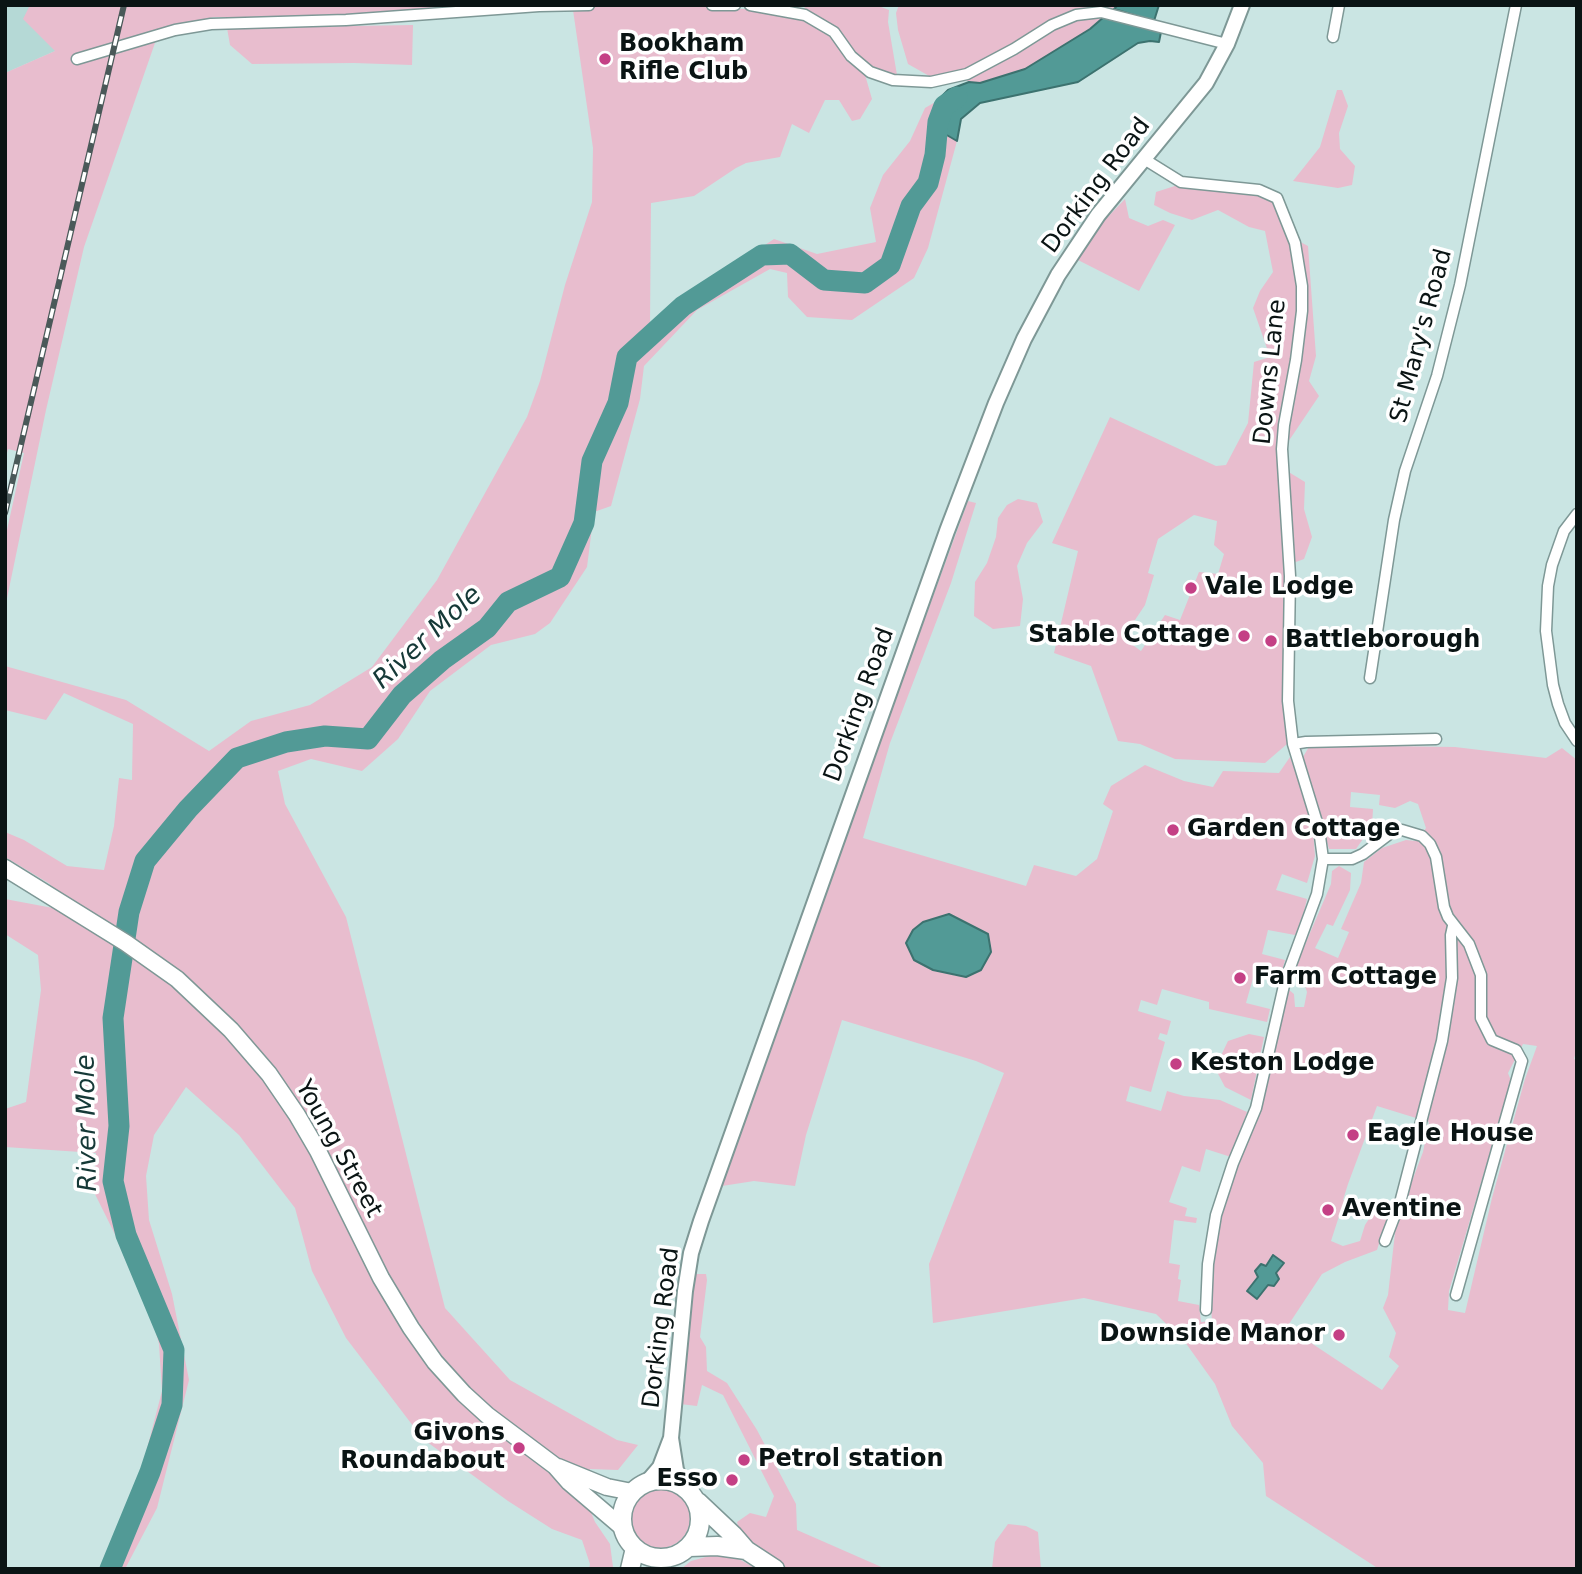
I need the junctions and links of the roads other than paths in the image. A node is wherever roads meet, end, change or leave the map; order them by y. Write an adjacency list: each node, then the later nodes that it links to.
1 (589, 5): 10 (street)
2 (712, 5): 3 (street)
3 (735, 5)
4 (750, 5): 9 (street)
5 (1242, 5): 9 (main road, Dorking Road)
6 (1339, 5): 8 (street)
7 (1516, 5): 13 (street, St Mary's Road)
8 (1333, 37)
9 (1227, 44): 11 (main road, Dorking Road)
10 (77, 58)
11 (1144, 159): 16 (street, Downs Lane); 23 (main road, Dorking Road)
12 (1577, 514): 15 (street)
13 (1370, 678)
14 (1436, 739): 16 (street)
15 (1577, 741)
16 (1293, 744): 17 (street, Downs Lane)
17 (1323, 859): 19 (street); 22 (street, Downs Lane)
18 (5, 869): 24 (main road, Young Street)
19 (1454, 926): 20 (street); 21 (street)
20 (1385, 1241)
21 (1456, 1294)
22 (1206, 1310)
23 (671, 1438): 25 (main road, Dorking Road); 26 (main road, Dorking Road)
24 (555, 1466): 27 (main road, Young Street); 29 (main road, Young Street)
25 (648, 1481): 26 (highway); 27 (highway)
26 (684, 1486): 28 (highway)
27 (632, 1492): 29 (highway)
28 (698, 1502): 31 (highway); 32 (highway)
29 (623, 1528): 30 (highway)
30 (635, 1548): 32 (highway); 34 (highway)
31 (746, 1550): 32 (highway); 33 (highway)
32 (677, 1557)
33 (772, 1568)
34 (630, 1569)

